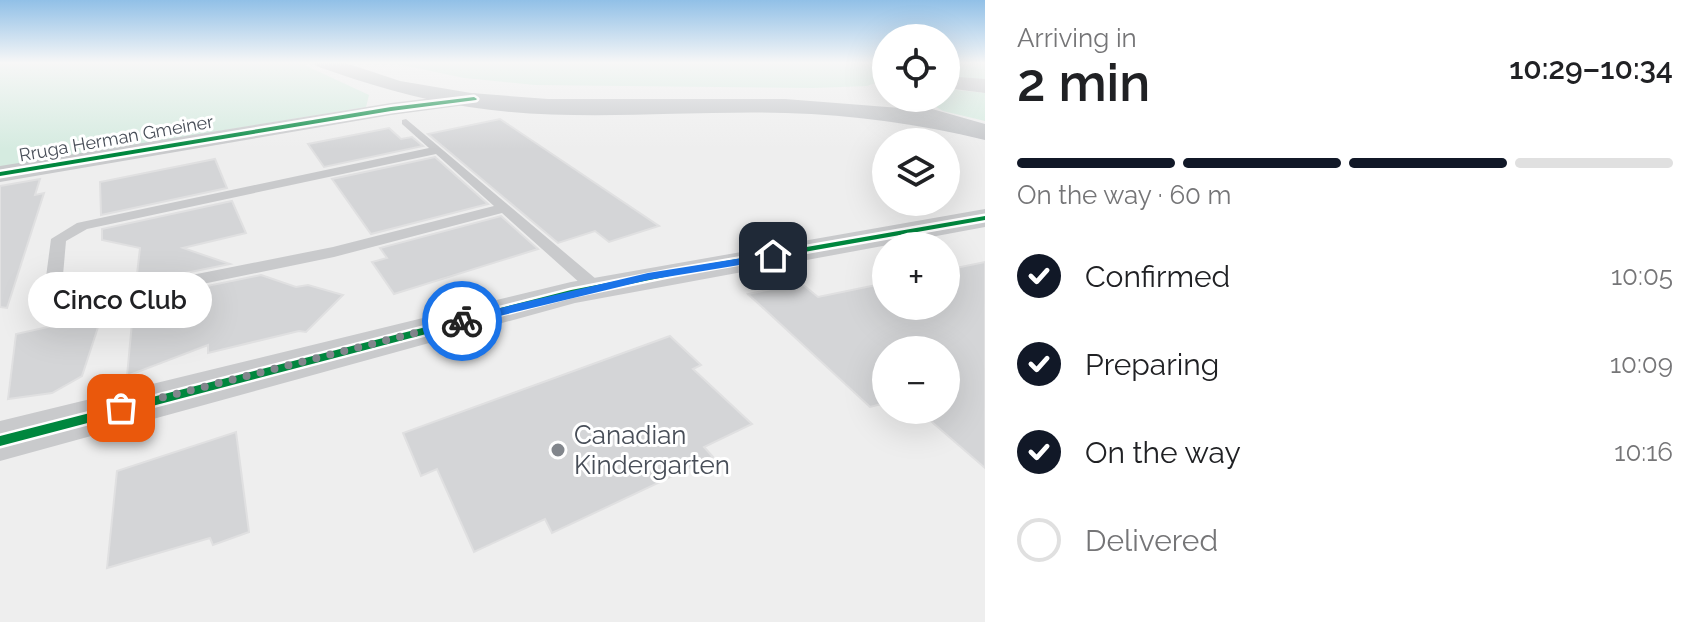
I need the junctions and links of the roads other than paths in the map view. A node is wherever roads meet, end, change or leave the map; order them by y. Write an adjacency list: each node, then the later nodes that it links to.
1 (383, 91): 7 (main road)
2 (443, 91): 5 (main road)
3 (505, 91): 4 (main road)
4 (872, 95)
5 (474, 99): 7 (street, Rruga Herman Gmeiner); 8 (main road)
6 (917, 112): 8 (main road)
7 (398, 115): 10 (lane); 11 (street, Rruga Herman Gmeiner)
8 (938, 121): 9 (main road)
9 (985, 132)
10 (438, 150): 12 (lane); 12 (lane)
11 (0, 174)
12 (505, 208): 14 (lane)
13 (985, 218): 14 (street)
14 (596, 288): 15 (street)
15 (0, 441)

